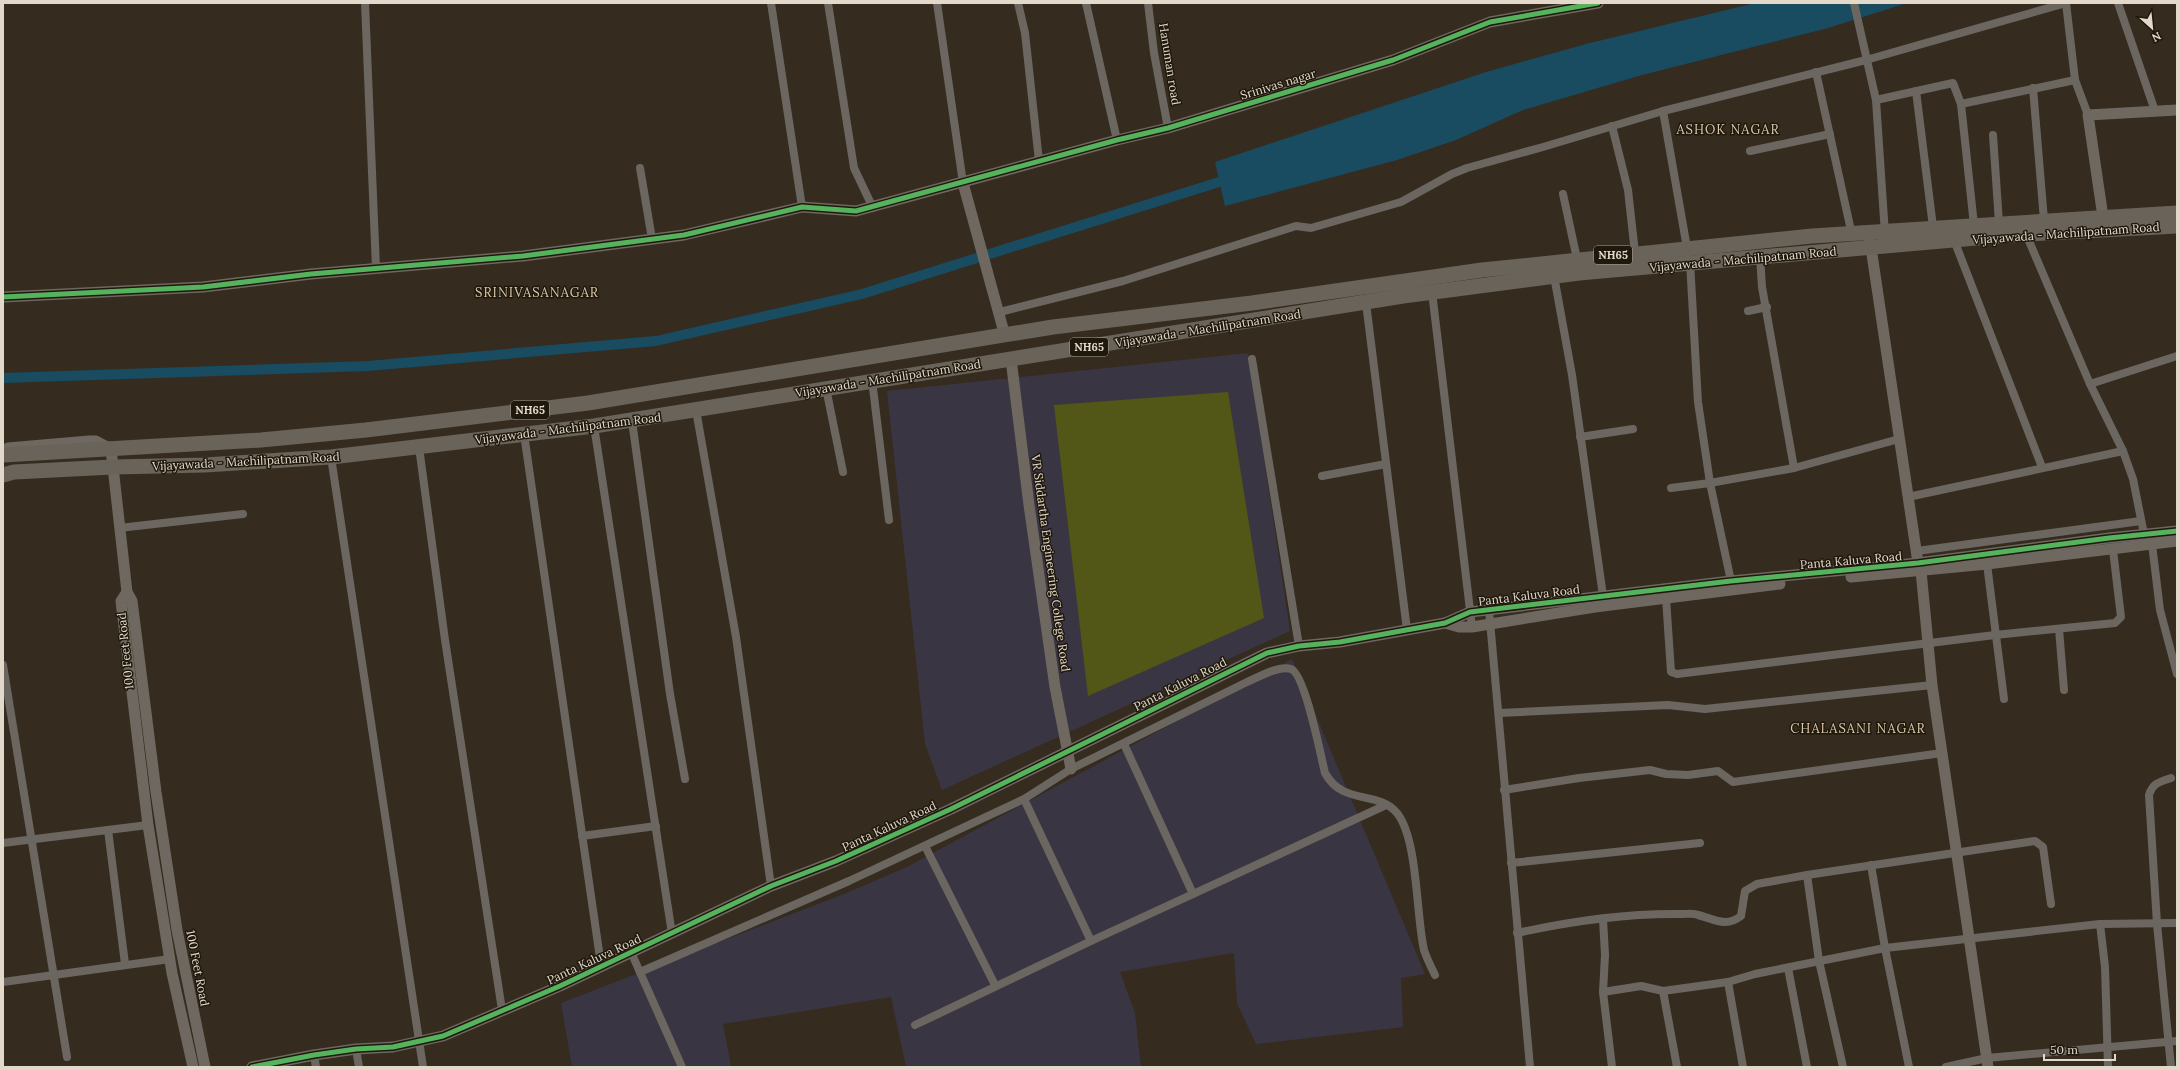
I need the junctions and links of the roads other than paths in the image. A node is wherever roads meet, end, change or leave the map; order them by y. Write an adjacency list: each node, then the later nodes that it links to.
1 (366, 3): 54 (street)
2 (771, 3): 33 (street)
3 (828, 3): 34 (street)
4 (937, 3): 31 (street)
5 (1018, 3): 29 (street)
6 (1086, 3): 27 (street)
7 (1148, 3): 24 (street, Hanuman road)
8 (1598, 3): 24 (street, Srinivas nagar)
9 (1854, 3): 12 (street)
10 (2066, 3): 12 (street); 14 (street)
11 (2118, 3): 21 (street)
12 (1866, 60): 13 (street); 17 (street)
13 (1816, 72): 20 (street); 25 (street)
14 (2075, 80): 15 (street); 22 (street)
15 (2033, 88): 18 (street); 37 (street)
16 (1916, 91): 17 (street); 18 (street); 41 (street)
17 (1876, 100): 43 (street)
18 (1961, 104): 39 (street)
19 (2177, 110): 21 (street)
20 (1664, 111): 23 (street); 51 (street)
21 (2155, 111): 22 (street)
22 (2088, 116): 36 (street)
23 (1612, 126): 50 (street); 61 (street)
24 (1168, 128): 27 (street, Srinivas nagar)
25 (1830, 134): 28 (street); 44 (street)
26 (1993, 135): 38 (street)
27 (1116, 140): 29 (street, Srinivas nagar)
28 (1750, 151)
29 (1039, 161): 31 (street, Srinivas nagar)
30 (640, 168): 46 (street)
31 (963, 183): 34 (street, Srinivas nagar); 61 (street)
32 (1563, 194): 53 (street)
33 (802, 207): 34 (street, Srinivas nagar); 46 (street, Srinivas nagar)
34 (872, 208)
35 (2177, 212): 36 (highway, Vijayawada - Machilipatnam Road / NH65)
36 (2103, 217): 37 (highway, Vijayawada - Machilipatnam Road / NH65)
37 (2044, 220): 38 (highway, Vijayawada - Machilipatnam Road / NH65)
38 (1999, 223): 39 (highway, Vijayawada - Machilipatnam Road / NH65)
39 (1974, 225): 41 (highway, Vijayawada - Machilipatnam Road / NH65)
40 (2177, 226): 45 (highway, Vijayawada - Machilipatnam Road / NH65)
41 (1933, 228): 43 (highway, Vijayawada - Machilipatnam Road / NH65)
42 (1869, 232): 43 (highway, Vijayawada - Machilipatnam Road / NH65); 44 (highway, Vijayawada - Machilipatnam Road / NH65); 48 (street)
43 (1885, 232): 48 (street)
44 (1852, 233): 49 (street); 51 (highway, Vijayawada - Machilipatnam Road / NH65)
45 (2026, 234): 47 (highway, Vijayawada - Machilipatnam Road / NH65); 67 (street)
46 (652, 239): 54 (street, Srinivas nagar)
47 (1954, 240): 48 (highway, Vijayawada - Machilipatnam Road / NH65); 86 (street)
48 (1878, 247): 49 (highway, Vijayawada - Machilipatnam Road / NH65); 75 (street)
49 (1852, 250): 52 (highway, Vijayawada - Machilipatnam Road / NH65)
50 (1635, 253): 51 (highway, Vijayawada - Machilipatnam Road / NH65); 53 (highway, Vijayawada - Machilipatnam Road / NH65)
51 (1689, 255): 52 (highway, Vijayawada - Machilipatnam Road / NH65); 55 (highway, Vijayawada - Machilipatnam Road / NH65); 91 (street)
52 (1760, 256): 59 (street)
53 (1577, 259): 62 (highway, Vijayawada - Machilipatnam Road / NH65)
54 (376, 268): 57 (street, Srinivas nagar)
55 (1554, 276): 56 (highway, Vijayawada - Machilipatnam Road / NH65); 74 (street)
56 (1432, 292): 58 (highway, Vijayawada - Machilipatnam Road / NH65); 111 (street)
57 (3, 297)
58 (1366, 303): 64 (highway, Vijayawada - Machilipatnam Road / NH65); 83 (street)
59 (1767, 307): 60 (street); 87 (street)
60 (1748, 311)
61 (1000, 312): 62 (street)
62 (1005, 336): 76 (highway, Vijayawada - Machilipatnam Road / NH65)
63 (2177, 356): 67 (street)
64 (1011, 359): 66 (highway, Vijayawada - Machilipatnam Road / NH65); 128 (street, VR Siddartha Engineering College Road)
65 (1252, 360): 119 (street)
66 (872, 380): 68 (highway, Vijayawada - Machilipatnam Road / NH65); 95 (street)
67 (2090, 384): 80 (street)
68 (826, 388): 69 (highway, Vijayawada - Machilipatnam Road / NH65); 88 (street)
69 (696, 410): 70 (highway, Vijayawada - Machilipatnam Road / NH65); 146 (street)
70 (632, 421): 71 (highway, Vijayawada - Machilipatnam Road / NH65); 130 (street)
71 (594, 426): 73 (highway, Vijayawada - Machilipatnam Road / NH65); 135 (street)
72 (1633, 429): 74 (street)
73 (524, 434): 77 (highway, Vijayawada - Machilipatnam Road / NH65); 137 (street)
74 (1580, 437): 108 (street)
75 (1899, 439): 87 (street); 93 (street)
76 (206, 443): 79 (highway, Vijayawada - Machilipatnam Road / NH65); 84 (highway)
77 (419, 447): 82 (highway, Vijayawada - Machilipatnam Road / NH65); 172 (street)
78 (3, 448): 79 (street)
79 (111, 448): 81 (highway, Vijayawada - Machilipatnam Road / NH65); 85 (street)
80 (2123, 450): 86 (street); 96 (street)
81 (3, 455)
82 (331, 457): 84 (highway, Vijayawada - Machilipatnam Road / NH65); 175 (street)
83 (1386, 464): 90 (street); 116 (street)
84 (205, 465): 85 (highway, Vijayawada - Machilipatnam Road / NH65)
85 (113, 467): 89 (highway, Vijayawada - Machilipatnam Road / NH65); 97 (street)
86 (2042, 467): 93 (street)
87 (1794, 468): 91 (street)
88 (843, 472)
89 (3, 475)
90 (1322, 476)
91 (1710, 483): 92 (street); 106 (street)
92 (1671, 488)
93 (1908, 498): 103 (street)
94 (243, 514): 97 (street)
95 (890, 520)
96 (2141, 521): 99 (street); 103 (street)
97 (119, 528): 107 (street)
98 (2177, 531): 99 (street, Panta Kaluva Road)
99 (2144, 534): 105 (street, Panta Kaluva Road)
100 (2177, 541): 101 (street, Panta Kaluva Road)
101 (2152, 544): 102 (street, Panta Kaluva Road); 121 (street)
102 (2113, 550): 104 (street, Panta Kaluva Road); 115 (street)
103 (1917, 551): 105 (street)
104 (1987, 564): 105 (street, Panta Kaluva Road); 117 (street)
105 (1920, 567): 106 (street, Panta Kaluva Road); 109 (street, Panta Kaluva Road); 118 (street)
106 (1731, 581): 108 (street, Panta Kaluva Road)
107 (127, 592): 134 (street, 100 Feet Road); 182 (street, 100 Feet Road)
108 (1603, 596): 110 (street, Panta Kaluva Road)
109 (1666, 598): 113 (street, Panta Kaluva Road); 118 (street)
110 (1489, 610): 111 (street, Panta Kaluva Road); 113 (street)
111 (1470, 612): 112 (street, Panta Kaluva Road); 114 (street)
112 (1444, 623): 114 (street, Panta Kaluva Road); 116 (street, Panta Kaluva Road)
113 (1490, 624): 114 (street, Panta Kaluva Road); 125 (street)
114 (1472, 627)
115 (2059, 629): 117 (street); 123 (street)
116 (1407, 630): 119 (street, Panta Kaluva Road)
117 (1995, 635): 118 (street); 124 (street)
118 (1928, 644): 122 (street)
119 (1299, 646): 146 (street, Panta Kaluva Road)
120 (3, 665): 138 (street)
121 (2177, 674)
122 (1932, 685): 125 (street); 127 (street)
123 (2064, 690)
124 (2004, 699)
125 (1500, 713): 131 (street)
126 (1124, 744): 128 (street); 133 (street); 147 (street)
127 (1942, 753): 131 (street); 142 (street)
128 (1071, 769): 132 (street)
129 (2171, 778): 152 (street)
130 (685, 779)
131 (1504, 790): 143 (street)
132 (1024, 799): 141 (street); 155 (street)
133 (1386, 804): 147 (street); 166 (street)
134 (148, 825): 136 (street); 159 (street, 100 Feet Road)
135 (656, 826): 137 (street); 154 (street)
136 (108, 830): 138 (street); 161 (street)
137 (582, 836): 162 (street)
138 (31, 839): 139 (street); 165 (street)
139 (3, 843)
140 (1700, 843): 143 (street)
141 (926, 846): 164 (street); 169 (street)
142 (1956, 852): 144 (street); 148 (street); 156 (street)
143 (1511, 863): 153 (street)
144 (1871, 865): 145 (street); 157 (street)
145 (1807, 875): 149 (street); 160 (street)
146 (771, 886): 154 (street, Panta Kaluva Road)
147 (1193, 894): 155 (street)
148 (2051, 904)
149 (1603, 919): 153 (street); 171 (street)
150 (2177, 923): 152 (street)
151 (2100, 924): 152 (street); 156 (street); 176 (street)
152 (2157, 924): 174 (street)
153 (1517, 933): 188 (street)
154 (672, 934): 158 (street, Panta Kaluva Road)
155 (1091, 940): 169 (street)
156 (1969, 940): 157 (street); 180 (street)
157 (1885, 948): 160 (street); 194 (street)
158 (631, 952): 162 (street, Panta Kaluva Road); 164 (street)
159 (170, 959): 161 (street); 181 (street, 100 Feet Road)
160 (1819, 961): 163 (street); 193 (street)
161 (125, 964): 165 (street)
162 (601, 965): 172 (street, Panta Kaluva Road)
163 (1788, 968): 168 (street); 192 (street)
164 (640, 972): 187 (street)
165 (53, 973): 167 (street); 179 (street)
166 (1435, 975)
167 (3, 982)
168 (1728, 982): 170 (street); 191 (street)
169 (995, 986): 173 (street)
170 (1663, 991): 171 (street); 190 (street)
171 (1603, 992): 189 (street)
172 (502, 1010): 175 (street, Panta Kaluva Road)
173 (915, 1025)
174 (2173, 1041): 176 (street); 197 (street)
175 (419, 1043): 177 (street, Panta Kaluva Road); 186 (street)
176 (2106, 1047): 180 (street); 196 (street)
177 (356, 1049): 178 (street, Panta Kaluva Road); 185 (street)
178 (314, 1054): 183 (street, Panta Kaluva Road); 184 (street)
179 (67, 1057)
180 (1987, 1063): 195 (street)
181 (193, 1067)
182 (204, 1067)
183 (252, 1067)
184 (316, 1067)
185 (359, 1067)
186 (423, 1067)
187 (682, 1067)
188 (1530, 1067)
189 (1612, 1067)
190 (1677, 1067)
191 (1743, 1067)
192 (1807, 1067)
193 (1843, 1067)
194 (1909, 1067)
195 (1946, 1067)
196 (2108, 1067)
197 (2171, 1067)

